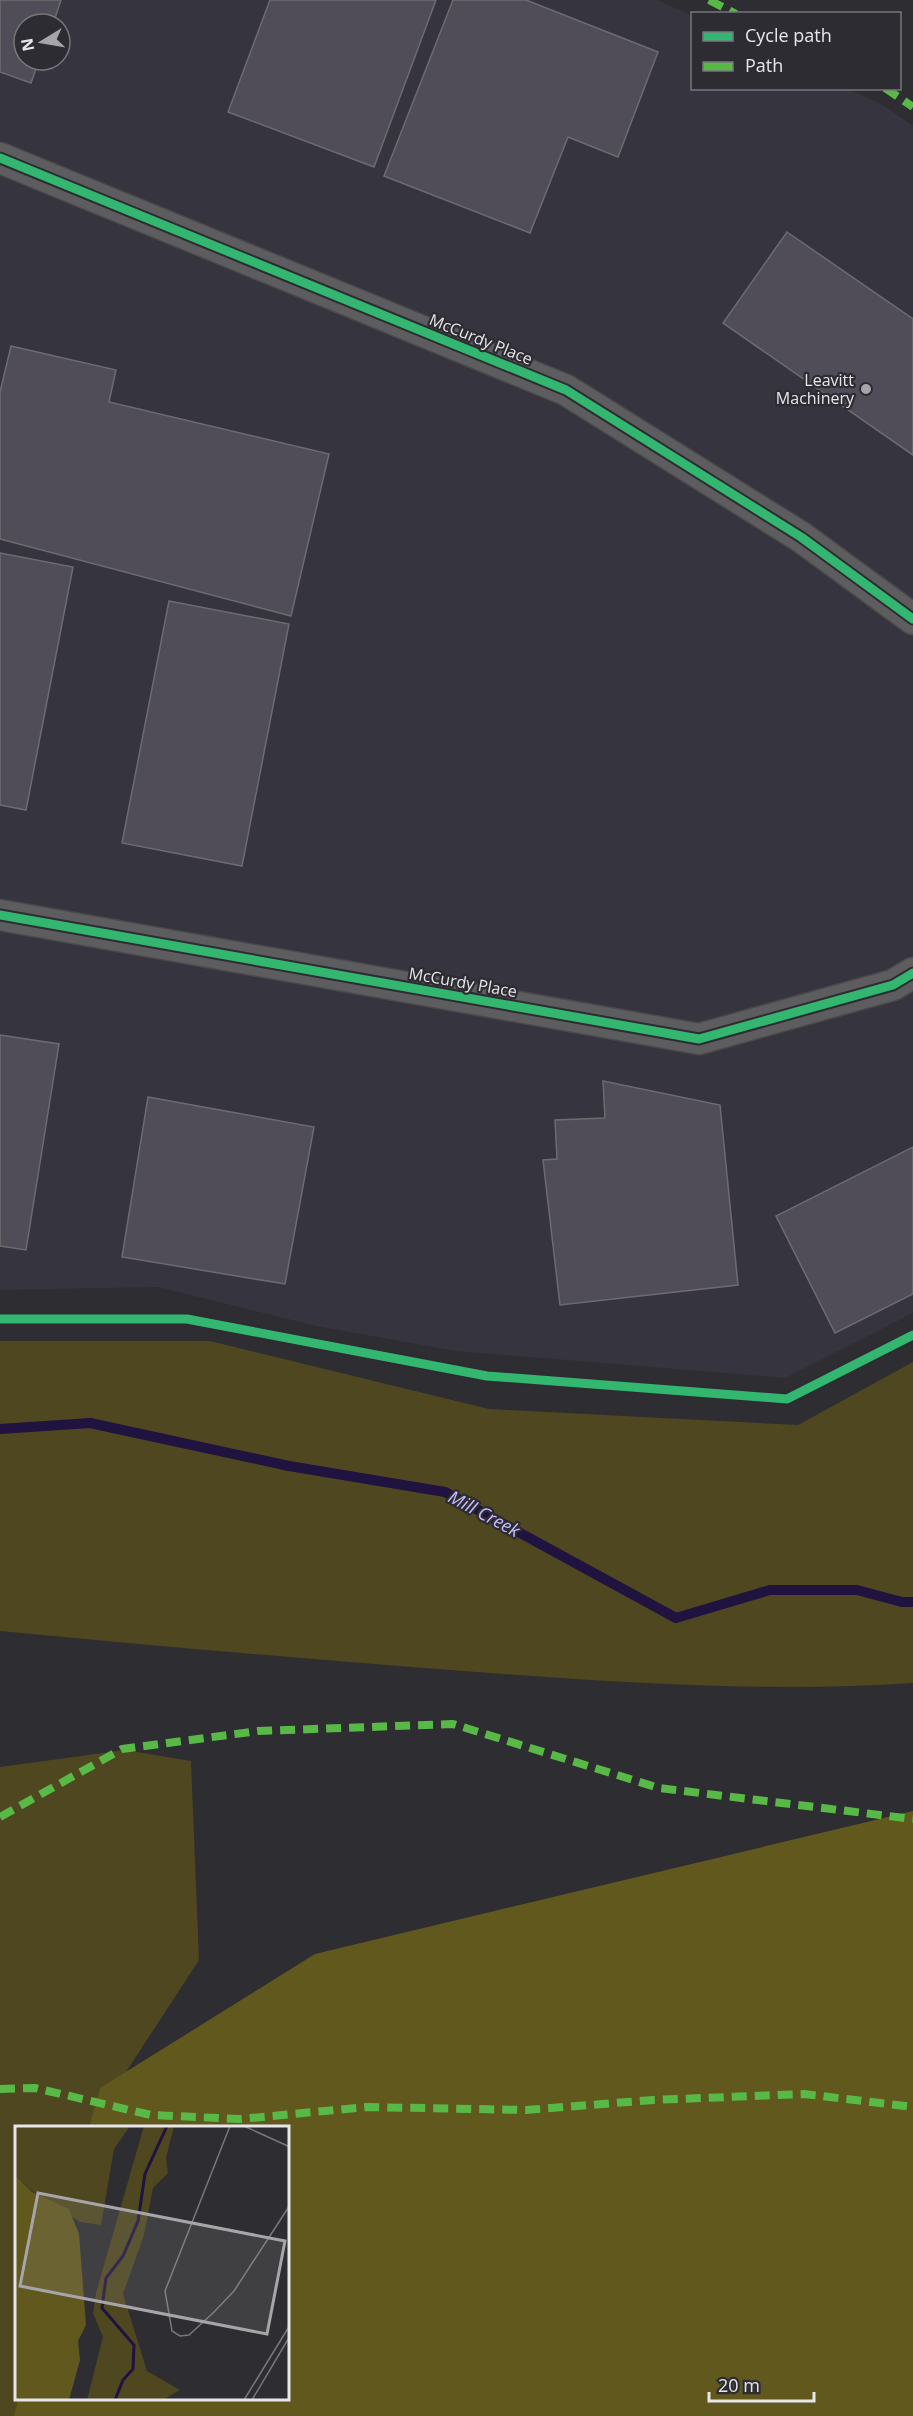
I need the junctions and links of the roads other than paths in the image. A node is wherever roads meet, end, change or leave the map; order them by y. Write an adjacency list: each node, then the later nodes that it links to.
1 (0, 158): 2 (street, McCurdy Place)
2 (913, 619)
3 (0, 915): 4 (street, McCurdy Place)
4 (913, 973)

